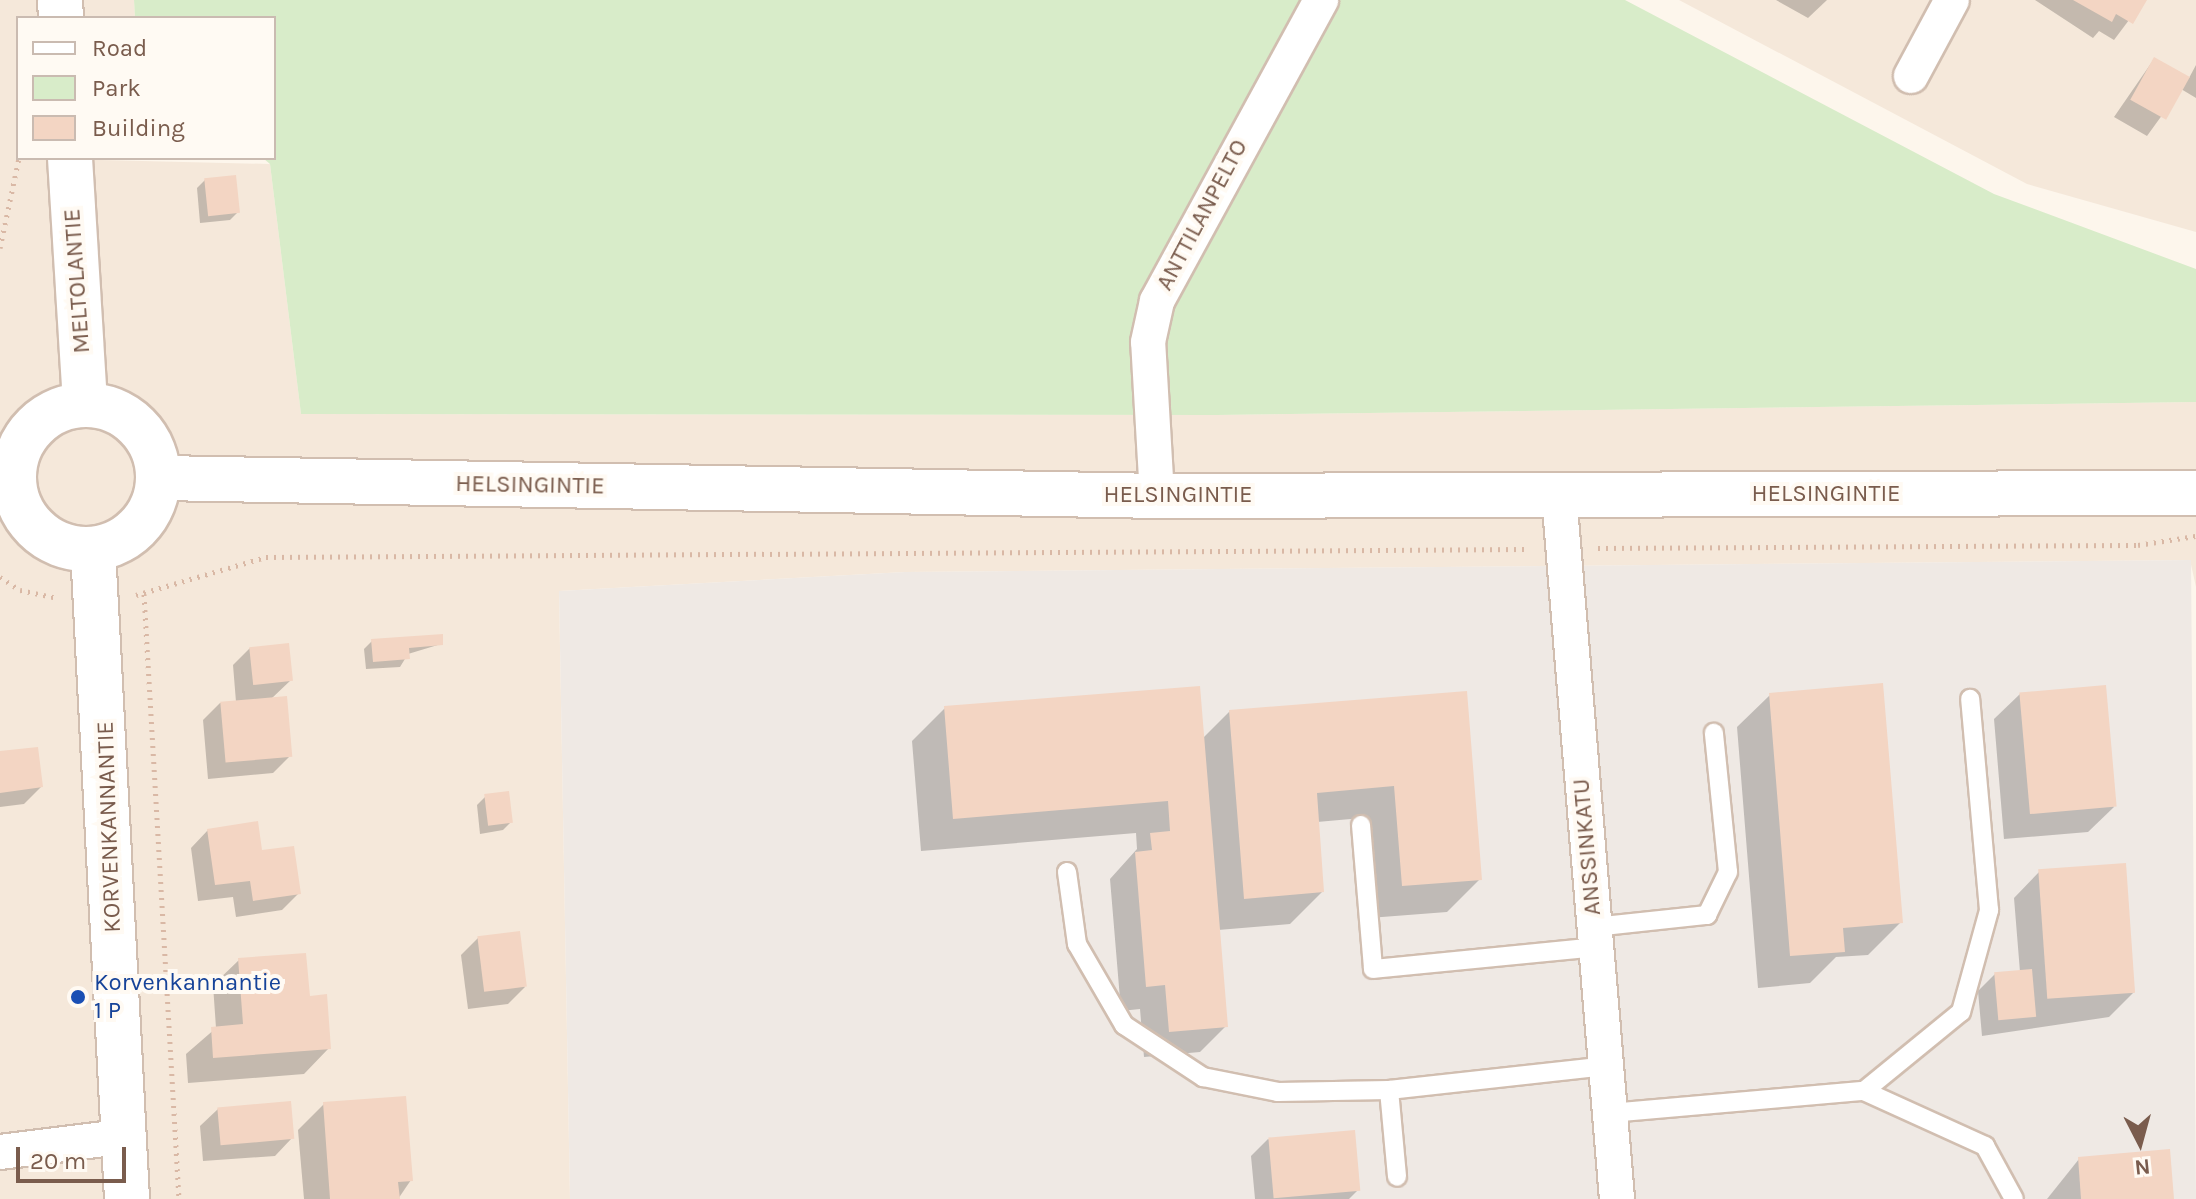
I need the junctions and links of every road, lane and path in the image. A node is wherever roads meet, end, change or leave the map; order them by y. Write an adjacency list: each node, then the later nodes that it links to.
1 (1321, 0): 12 (street, ANTTILANPELTO)
2 (1952, 0): 3 (street)
3 (1911, 76)
4 (19, 160): 6 (path)
5 (70, 160): 7 (main road, MELTOLANTIE)
6 (0, 248)
7 (85, 404): 8 (main road); 9 (main road)
8 (6, 477): 15 (main road)
9 (160, 478): 12 (main road, HELSINGINTIE); 15 (main road)
10 (2196, 493): 11 (main road, HELSINGINTIE)
11 (1559, 495): 12 (main road, HELSINGINTIE); 14 (street, ANSSINKATU)
12 (1157, 496)
13 (2196, 536): 14 (path)
14 (1561, 549): 17 (path); 23 (street, ANSSINKATU)
15 (93, 550): 18 (main road, KORVENKANNANTIE)
16 (0, 577): 18 (path)
17 (144, 594): 18 (path); 32 (path)
18 (100, 596): 28 (main road, KORVENKANNANTIE)
19 (1970, 699): 26 (lane)
20 (1714, 733): 23 (lane)
21 (1361, 825): 23 (lane)
22 (1067, 872): 25 (lane)
23 (1595, 937): 24 (street, ANSSINKATU)
24 (1606, 1066): 25 (lane); 27 (street, ANSSINKATU)
25 (1389, 1090): 30 (lane)
26 (1864, 1091): 27 (lane); 34 (lane)
27 (1610, 1113): 33 (street, ANSSINKATU)
28 (121, 1137): 29 (street); 31 (main road, KORVENKANNANTIE)
29 (0, 1152)
30 (1397, 1177)
31 (127, 1199)
32 (179, 1199)
33 (1617, 1199)
34 (2014, 1199)

